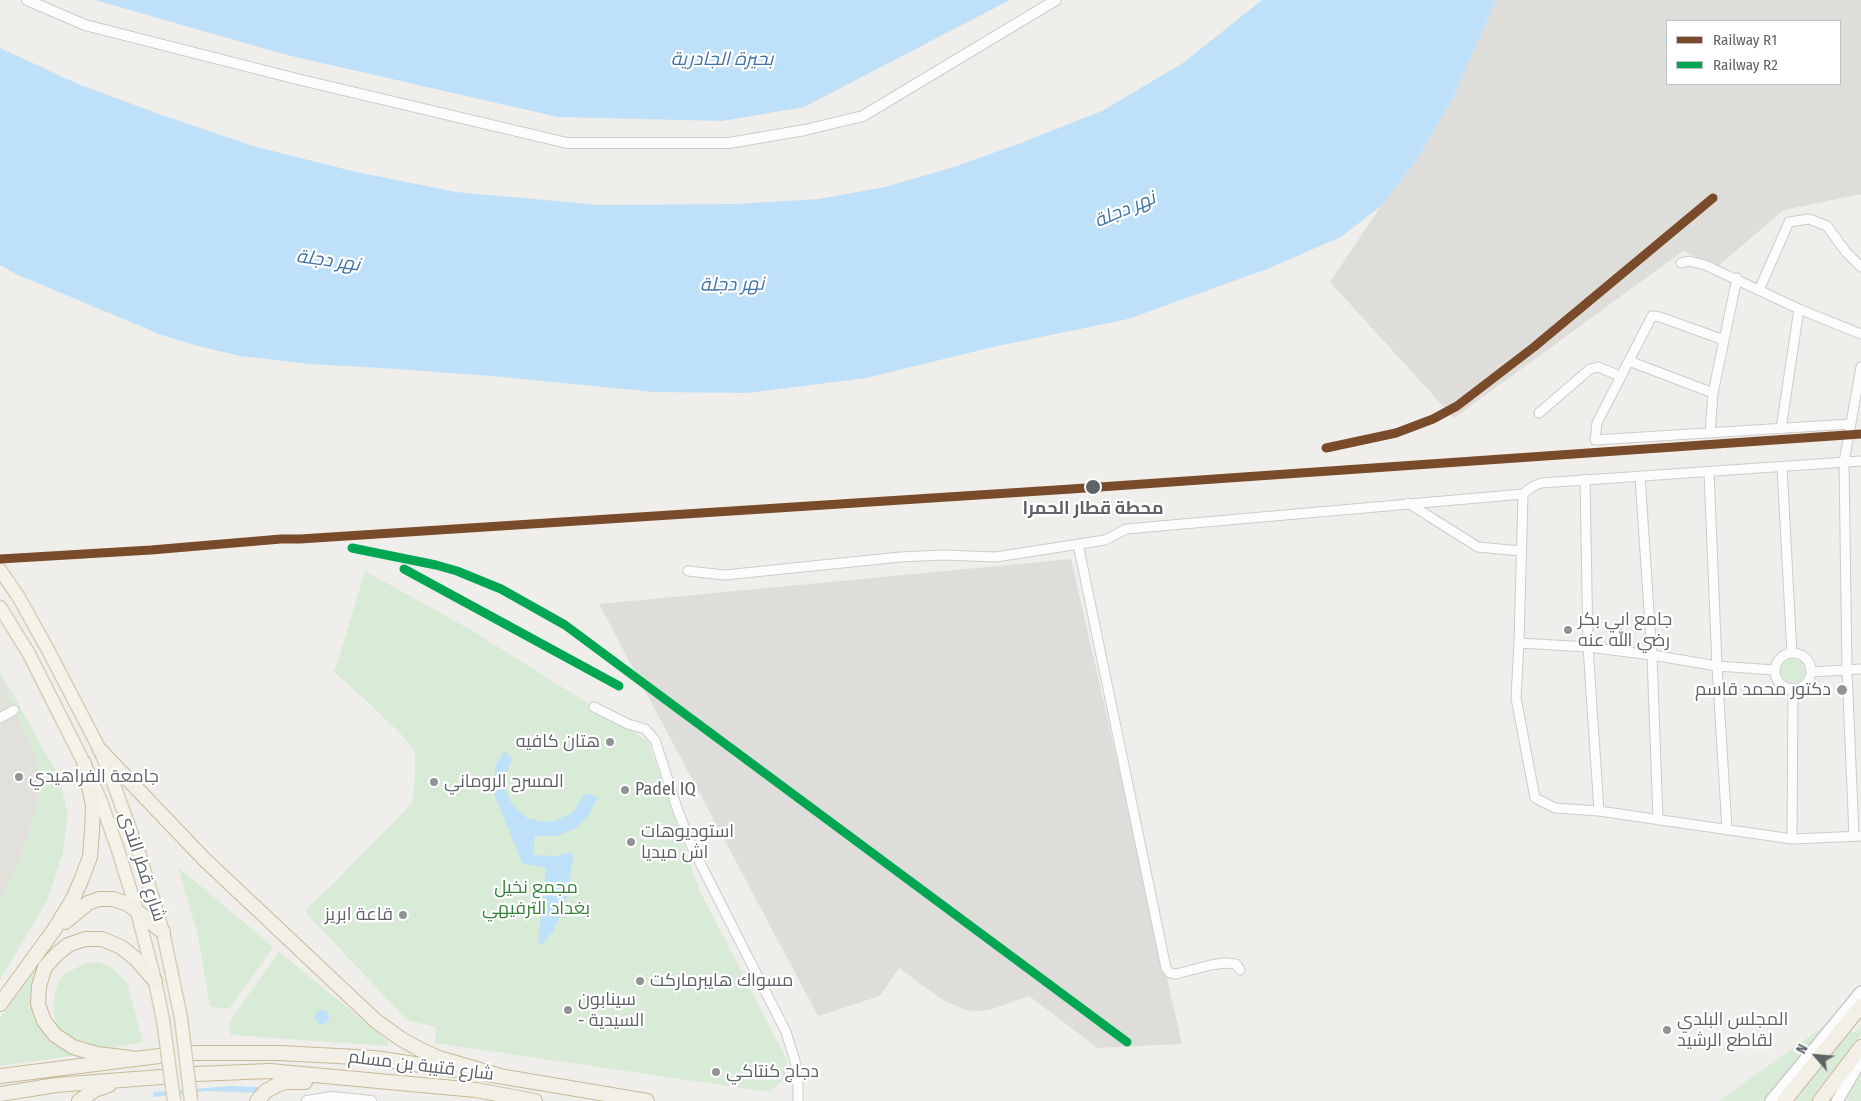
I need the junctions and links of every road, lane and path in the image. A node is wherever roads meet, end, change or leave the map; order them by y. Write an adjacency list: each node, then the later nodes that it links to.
1 (27, 0): 2 (street)
2 (1056, 0)
3 (1682, 263): 5 (street)
4 (1861, 266): 6 (street)
5 (1736, 278): 6 (street); 9 (street)
6 (1759, 290): 7 (street)
7 (1799, 309): 8 (street); 16 (street)
8 (1861, 334)
9 (1724, 340): 10 (street); 13 (street)
10 (1629, 361): 12 (street); 13 (street)
11 (1861, 367): 15 (street)
12 (1620, 376): 14 (street); 17 (street)
13 (1713, 393): 17 (street)
14 (1538, 414)
15 (1850, 424): 16 (street); 19 (street)
16 (1781, 429): 17 (street)
17 (1710, 433)
18 (1861, 461): 19 (street)
19 (1844, 462): 20 (street); 38 (street)
20 (1782, 467): 21 (street); 33 (street)
21 (1709, 472): 22 (street); 35 (street)
22 (1640, 476): 23 (street); 34 (street)
23 (1585, 479): 24 (street); 32 (street)
24 (1523, 494): 25 (street); 27 (street)
25 (1408, 503): 26 (street); 27 (street)
26 (1078, 544): 29 (street); 54 (street)
27 (1521, 551): 31 (street)
28 (0, 570): 44 (main road, شارع قطر الندى)
29 (688, 570)
30 (0, 607): 45 (main road, شارع قطر الندى)
31 (1519, 643): 32 (street); 46 (street)
32 (1588, 647): 34 (street); 46 (street)
33 (1792, 653): 37 (street); 39 (street)
34 (1652, 655): 35 (street); 47 (street)
35 (1717, 666): 37 (street); 48 (street)
36 (1861, 669): 38 (street)
37 (1774, 670): 40 (street)
38 (1847, 670): 39 (street); 49 (street)
39 (1811, 672): 40 (street)
40 (1793, 690): 50 (street)
41 (594, 707): 79 (street)
42 (14, 710): 43 (street)
43 (0, 718)
44 (100, 750): 52 (main road, شارع قطر الندى); 65 (highway)
45 (84, 763): 51 (main road, شارع قطر الندى); 53 (highway)
46 (1599, 811): 47 (street)
47 (1658, 820): 48 (street)
48 (1727, 830): 50 (street)
49 (1857, 836): 50 (street)
50 (1792, 839)
51 (138, 911): 52 (highway); 53 (highway); 55 (main road, شارع قطر الندى)
52 (163, 932): 73 (main road, شارع قطر الندى, bridge)
53 (48, 938): 57 (highway)
54 (1240, 970)
55 (155, 982): 62 (highway); 72 (main road, شارع قطر الندى, bridge)
56 (1861, 992): 80 (main road)
57 (0, 1004)
58 (1861, 1006): 81 (highway)
59 (1861, 1047): 82 (highway)
60 (193, 1053): 65 (highway, شارع قتيبة بن مسلم)
61 (159, 1056): 62 (highway)
62 (131, 1058): 66 (highway)
63 (1861, 1060): 83 (main road)
64 (196, 1074): 69 (highway, شارع قتيبة بن مسلم)
65 (497, 1075): 78 (highway, شارع قتيبة بن مسلم)
66 (0, 1076)
67 (161, 1076): 68 (highway)
68 (130, 1079): 70 (highway); 71 (highway)
69 (359, 1079): 74 (highway); 77 (highway, شارع قتيبة بن مسلم)
70 (0, 1094)
71 (79, 1101)
72 (174, 1101)
73 (192, 1101)
74 (257, 1101)
75 (307, 1101): 76 (street)
76 (371, 1101)
77 (535, 1101)
78 (647, 1101)
79 (798, 1101)
80 (1771, 1101)
81 (1784, 1101)
82 (1820, 1101)
83 (1837, 1101)

